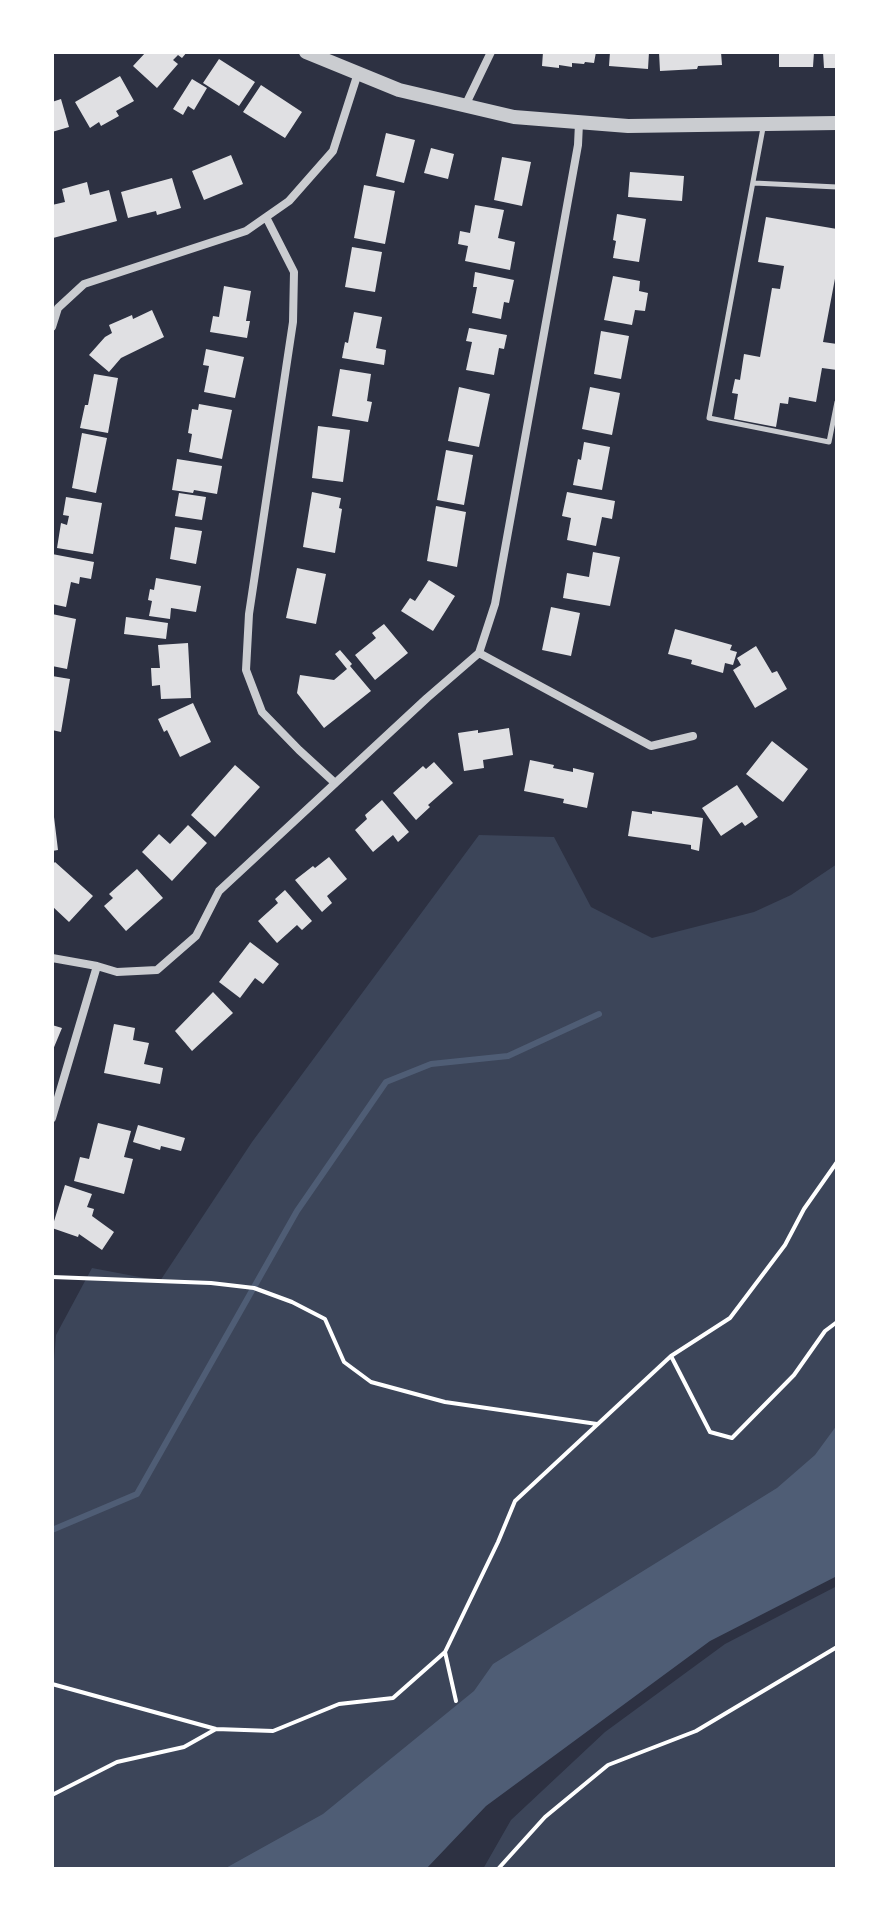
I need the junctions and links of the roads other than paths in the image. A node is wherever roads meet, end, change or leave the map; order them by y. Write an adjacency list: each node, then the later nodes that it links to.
1 (306, 52): 3 (street)
2 (491, 52): 4 (street)
3 (358, 73): 4 (street); 10 (street)
4 (465, 106): 5 (street)
5 (579, 123): 7 (street); 13 (street)
6 (837, 123): 7 (street)
7 (764, 124): 8 (lane)
8 (754, 183): 9 (lane); 12 (lane)
9 (837, 187)
10 (266, 217): 11 (street); 15 (street)
11 (52, 327)
12 (837, 402)
13 (479, 653): 14 (street); 15 (street)
14 (693, 736)
15 (335, 783): 17 (street)
16 (52, 958): 17 (street)
17 (97, 966): 18 (street)
18 (52, 1118)

